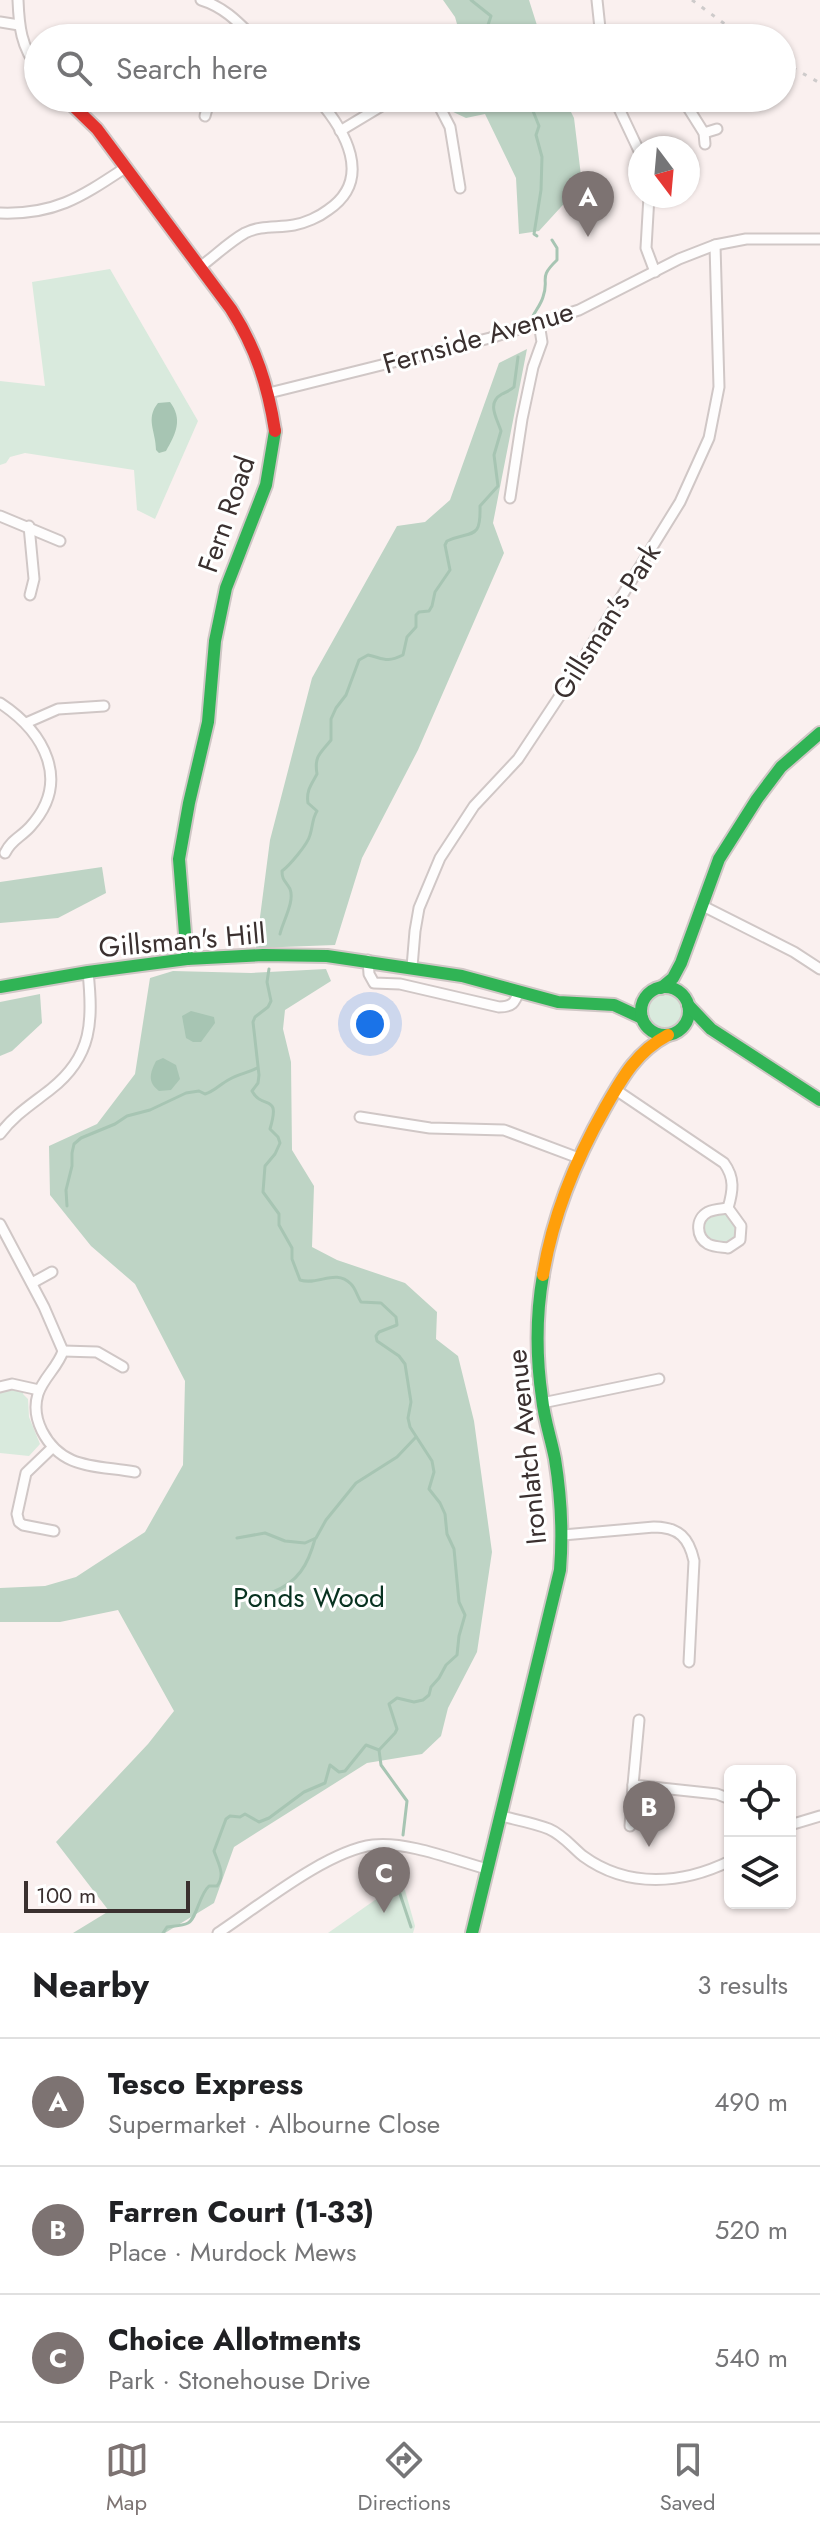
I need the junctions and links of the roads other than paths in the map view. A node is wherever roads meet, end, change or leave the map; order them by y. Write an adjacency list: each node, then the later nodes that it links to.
1 (18, 0): 8 (street)
2 (201, 0): 4 (street)
3 (597, 0): 7 (street)
4 (215, 2): 6 (street)
5 (0, 22): 8 (street)
6 (240, 24)
7 (600, 24)
8 (19, 25): 9 (street)
9 (24, 45)
10 (79, 112): 23 (street, Fern Road)
11 (206, 112): 17 (street)
12 (327, 112): 19 (street)
13 (372, 112): 19 (street)
14 (442, 112): 24 (street)
15 (621, 112): 21 (street)
16 (691, 112): 20 (street)
17 (205, 116)
18 (717, 129): 20 (street)
19 (340, 131): 29 (street)
20 (704, 133): 22 (street)
21 (632, 136)
22 (705, 144)
23 (125, 168): 26 (street); 29 (street, Fern Road)
24 (460, 188)
25 (648, 208): 30 (street)
26 (0, 213)
27 (820, 239): 28 (street, Fernside Avenue)
28 (715, 245): 30 (street, Fernside Avenue); 47 (street, Gillsman's Park)
29 (200, 267): 32 (street, Fern Road)
30 (655, 272): 31 (street, Fernside Avenue)
31 (539, 323): 32 (street, Fernside Avenue); 33 (street)
32 (269, 393): 44 (street, Fern Road)
33 (510, 498)
34 (0, 516): 35 (street)
35 (29, 526): 36 (street); 37 (street)
36 (60, 541)
37 (34, 591)
38 (0, 703): 40 (street)
39 (104, 706): 40 (street)
40 (26, 723): 42 (street)
41 (820, 733): 43 (street)
42 (5, 853)
43 (701, 905): 46 (street); 48 (street)
44 (187, 959): 45 (street, Gillsman's Hill); 49 (street, Gillsman's Hill)
45 (368, 960): 47 (street, Gillsman's Hill); 52 (street)
46 (681, 963): 51 (street); 54 (street)
47 (412, 967): 52 (street, Gillsman's Hill)
48 (820, 969)
49 (88, 972): 50 (street, Gillsman's Hill); 63 (street)
50 (0, 987)
51 (661, 988): 53 (street); 54 (street)
52 (519, 991): 55 (street, Gillsman's Hill)
53 (647, 995): 55 (street); 56 (street)
54 (685, 1000): 57 (street); 58 (street)
55 (614, 1005): 56 (street, Gillsman's Hill)
56 (643, 1021): 58 (street); 59 (street)
57 (711, 1029): 58 (street); 61 (street)
58 (673, 1033): 59 (street, Ironlatch Avenue)
59 (639, 1052): 60 (street, Ironlatch Avenue)
60 (616, 1090): 64 (street, Ironlatch Avenue); 65 (street)
61 (820, 1100)
62 (360, 1117): 64 (street)
63 (0, 1134)
64 (576, 1157): 74 (street, Ironlatch Avenue)
65 (728, 1208): 65 (street)
66 (0, 1224): 68 (street)
67 (52, 1272): 68 (street)
68 (32, 1283): 69 (street)
69 (63, 1351): 70 (street); 73 (street)
70 (123, 1367)
71 (659, 1379): 74 (street)
72 (0, 1387): 73 (street)
73 (39, 1390): 75 (street)
74 (542, 1403): 78 (street, Ironlatch Avenue)
75 (52, 1448): 76 (street); 77 (street)
76 (135, 1472)
77 (54, 1531)
78 (563, 1535): 79 (street); 83 (street, Ironlatch Avenue)
79 (689, 1662)
80 (639, 1720): 81 (street)
81 (633, 1785): 82 (street); 86 (street)
82 (724, 1797)
83 (501, 1816): 87 (street); 88 (street, Ironlatch Avenue)
84 (820, 1816): 85 (street)
85 (796, 1823)
86 (630, 1826)
87 (724, 1864)
88 (487, 1869): 89 (street); 90 (street, Ironlatch Avenue)
89 (218, 1933)
90 (472, 1933)

